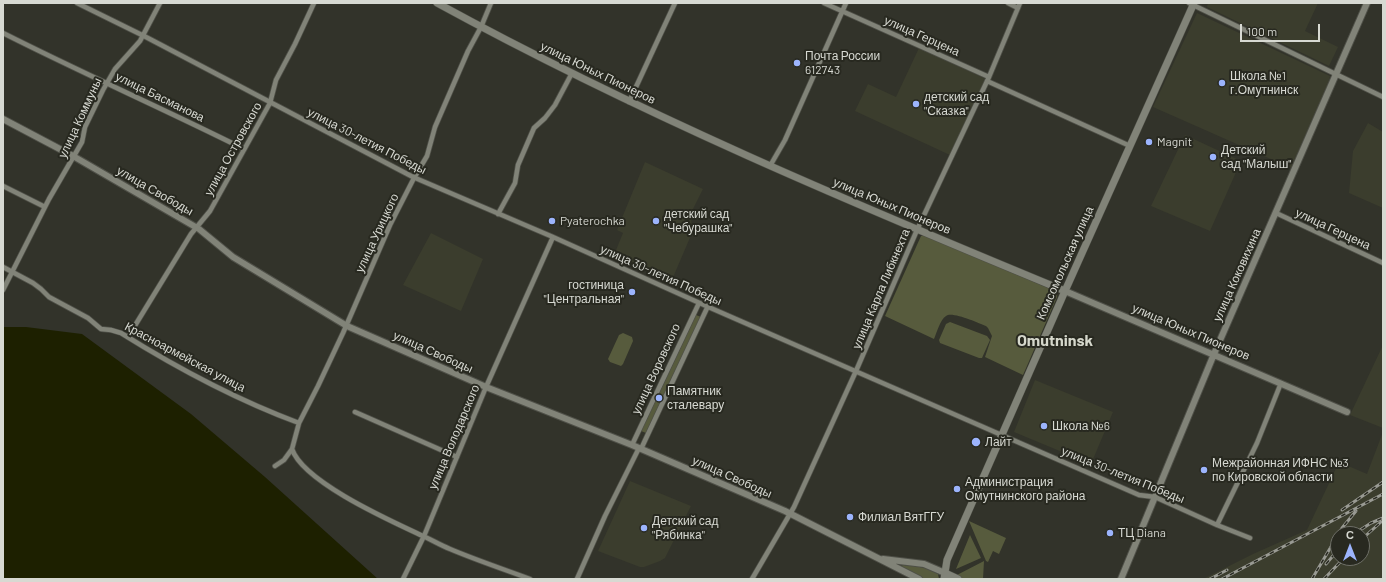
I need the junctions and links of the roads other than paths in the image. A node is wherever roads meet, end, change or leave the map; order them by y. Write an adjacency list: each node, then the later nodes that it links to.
1 (77, 3): 16 (street, улица 30-летия Победы)
2 (160, 3): 16 (street, улица Коммуны)
3 (314, 3): 23 (street, улица Островского)
4 (438, 3): 14 (main road, улица Юных Пионеров)
5 (491, 3): 14 (street, улица Урицкого)
6 (675, 3): 22 (street)
7 (824, 3): 13 (street, улица Герцена)
8 (846, 3): 13 (street)
9 (1008, 3): 12 (street)
10 (1367, 3): 18 (street, улица Коковихина)
11 (1192, 4): 18 (street); 25 (main road, Комсомольская улица)
12 (1019, 5): 19 (street, улица Карла Либкнехта)
13 (843, 11): 19 (street, улица Герцена); 28 (street)
14 (481, 27): 17 (main road, улица Юных Пионеров); 29 (street, улица Урицкого)
15 (3, 33): 20 (street, улица Басманова)
16 (144, 36): 20 (street, улица Коммуны); 23 (street, улица 30-летия Победы)
17 (572, 73): 22 (main road, улица Юных Пионеров); 33 (street)
18 (1336, 75): 21 (street); 32 (street, улица Коковихина)
19 (988, 79): 25 (street, улица Герцена); 35 (street, улица Карла Либкнехта)
20 (107, 82): 26 (street, улица Басманова); 27 (street, улица Коммуны)
21 (1383, 97)
22 (628, 102): 28 (main road, улица Юных Пионеров)
23 (270, 103): 26 (street, улица Островского); 29 (street, улица 30-летия Победы)
24 (3, 119): 27 (street, улица Свободы)
25 (1130, 146): 41 (main road, Комсомольская улица)
26 (244, 149): 34 (street, улица Островского)
27 (73, 156): 31 (street, улица Коммуны); 34 (street, улица Свободы)
28 (770, 166): 35 (main road, улица Юных Пионеров)
29 (414, 178): 33 (street, улица 30-летия Победы); 44 (street, улица Урицкого)
30 (3, 186): 31 (street)
31 (45, 207): 39 (street, улица Коммуны)
32 (1276, 213): 37 (street, улица Герцена); 46 (street, улица Коковихина)
33 (498, 214): 36 (street, улица 30-летия Победы)
34 (196, 227): 44 (street, улица Свободы); 45 (street, улица Островского)
35 (917, 230): 41 (main road, улица Юных Пионеров); 47 (street, улица Карла Либкнехта)
36 (553, 238): 42 (street, улица 30-летия Победы); 49 (street, улица Володарского)
37 (1383, 263)
38 (3, 267): 39 (street, Красноармейская улица)
39 (12, 272): 40 (street, улица Коммуны); 45 (street, Красноармейская улица)
40 (3, 290)
41 (1065, 291): 46 (street, улица Юных Пионеров); 53 (main road, Комсомольская улица)
42 (699, 303): 43 (street, улица 30-летия Победы); 54 (street, улица Воровского)
43 (708, 306): 47 (street, улица 30-летия Победы); 55 (street)
44 (346, 326): 49 (street, улица Свободы); 52 (street, улица Урицкого)
45 (128, 337): 52 (street, Красноармейская улица)
46 (1214, 354): 48 (street, улица Юных Пионеров); 59 (street, улица Коковихина)
47 (856, 371): 53 (street, улица 30-летия Победы); 60 (street, улица Карла Либкнехта)
48 (1281, 383): 51 (street, улица Юных Пионеров); 61 (street)
49 (486, 387): 54 (street, улица Свободы); 57 (street, улица Володарского)
50 (355, 412): 57 (street)
51 (1347, 412)
52 (299, 423): 56 (street, улица Урицкого)
53 (1002, 435): 59 (street, улица 30-летия Победы); 65 (main road, Комсомольская улица)
54 (632, 445): 55 (street, улица Свободы)
55 (640, 448): 60 (street, улица Свободы); 68 (street)
56 (292, 449): 58 (street, улица Урицкого); 62 (street)
57 (457, 457): 62 (street, улица Володарского)
58 (275, 466)
59 (1155, 498): 61 (street, улица 30-летия Победы); 72 (street, улица Коковихина)
60 (790, 514): 64 (street, улица Свободы); 69 (street, улица Карла Либкнехта)
61 (1217, 525): 63 (street, улица 30-летия Победы)
62 (424, 536): 66 (street, улица Володарского); 67 (street)
63 (1250, 538)
64 (879, 559): 65 (street, улица Свободы); 70 (street, улица Свободы)
65 (944, 576): 71 (main road, улица Свободы)
66 (403, 579)
67 (530, 579)
68 (577, 579)
69 (752, 579)
70 (919, 579)
71 (958, 579)
72 (1121, 579)

